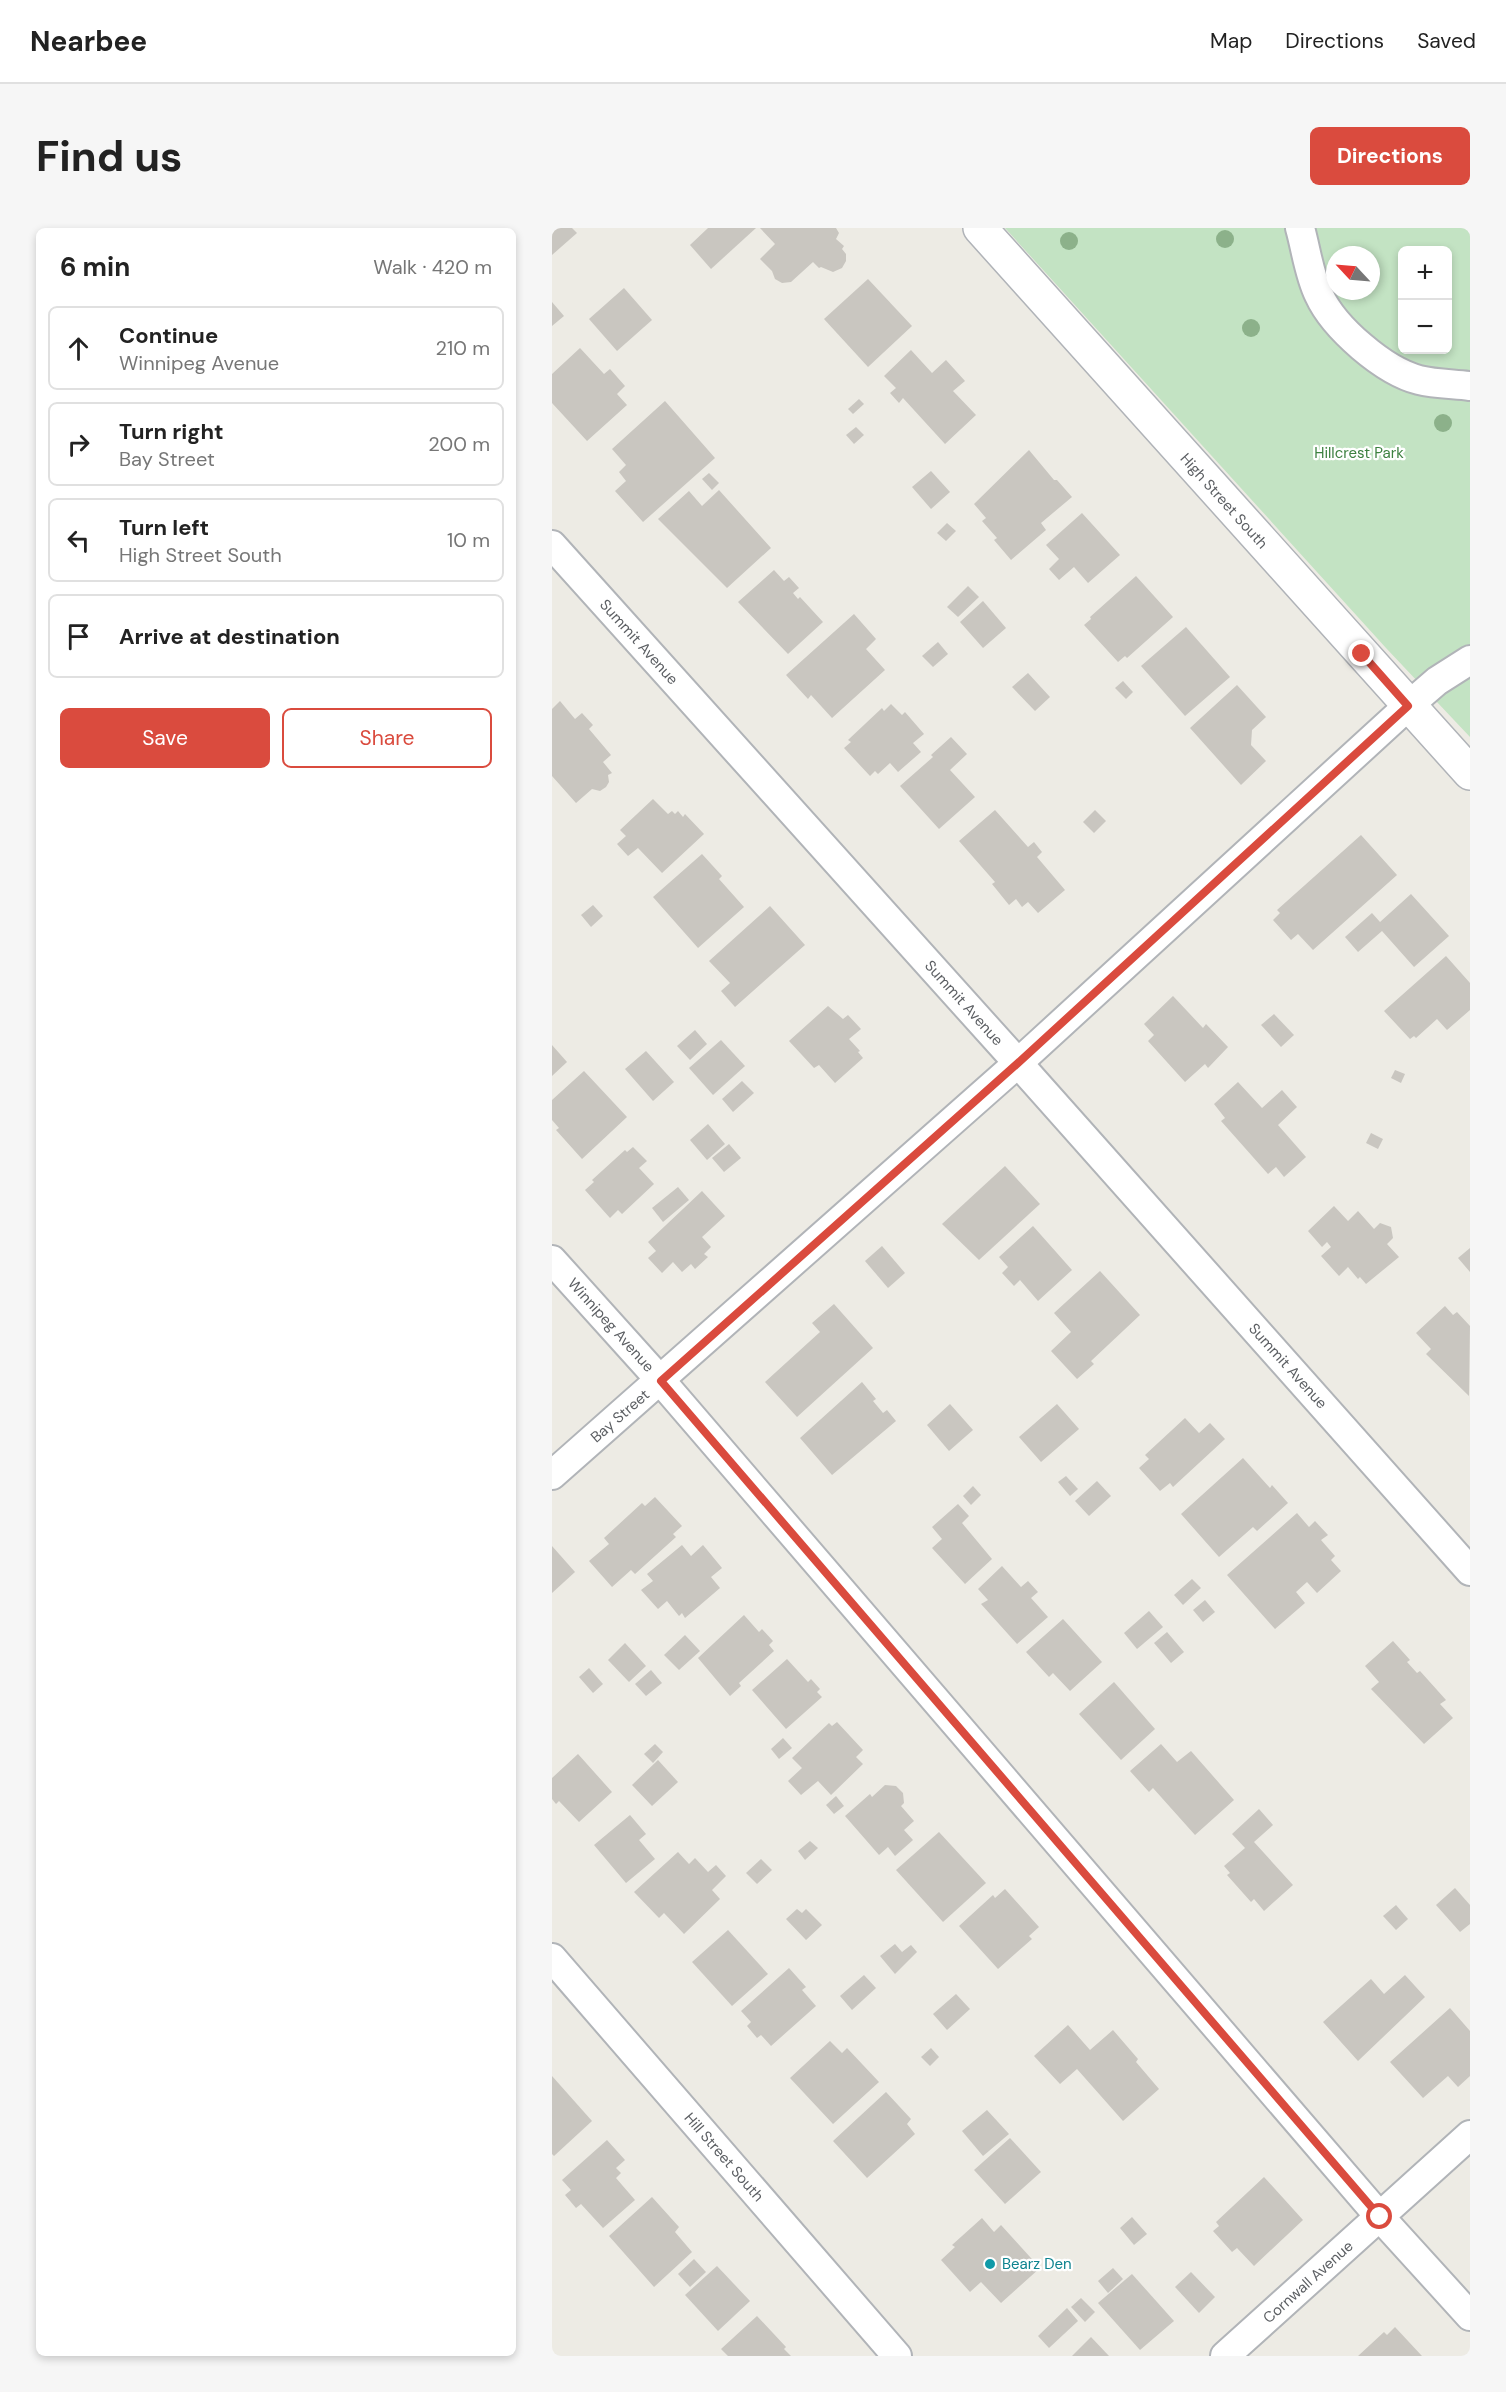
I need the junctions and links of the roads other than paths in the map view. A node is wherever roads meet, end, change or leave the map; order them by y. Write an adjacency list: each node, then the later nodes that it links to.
1 (980, 228): 6 (main road, High Street South)
2 (1300, 228): 3 (street)
3 (1470, 386)
4 (552, 545): 8 (street, Summit Avenue)
5 (1470, 660): 6 (street, Bay Street)
6 (1408, 706): 7 (main road, High Street South); 8 (street, Bay Street)
7 (1470, 773)
8 (1018, 1063): 10 (street, Bay Street); 12 (street, Summit Avenue)
9 (552, 1260): 10 (street, Winnipeg Avenue)
10 (661, 1381): 11 (street, Bay Street); 15 (street, Winnipeg Avenue)
11 (552, 1475)
12 (1470, 1571)
13 (552, 1958): 17 (street, Hill Street South)
14 (1470, 2135): 15 (street, Cornwall Avenue)
15 (1380, 2217): 16 (street, Winnipeg Avenue); 18 (street, Cornwall Avenue)
16 (1470, 2316)
17 (897, 2356)
18 (1225, 2356)

